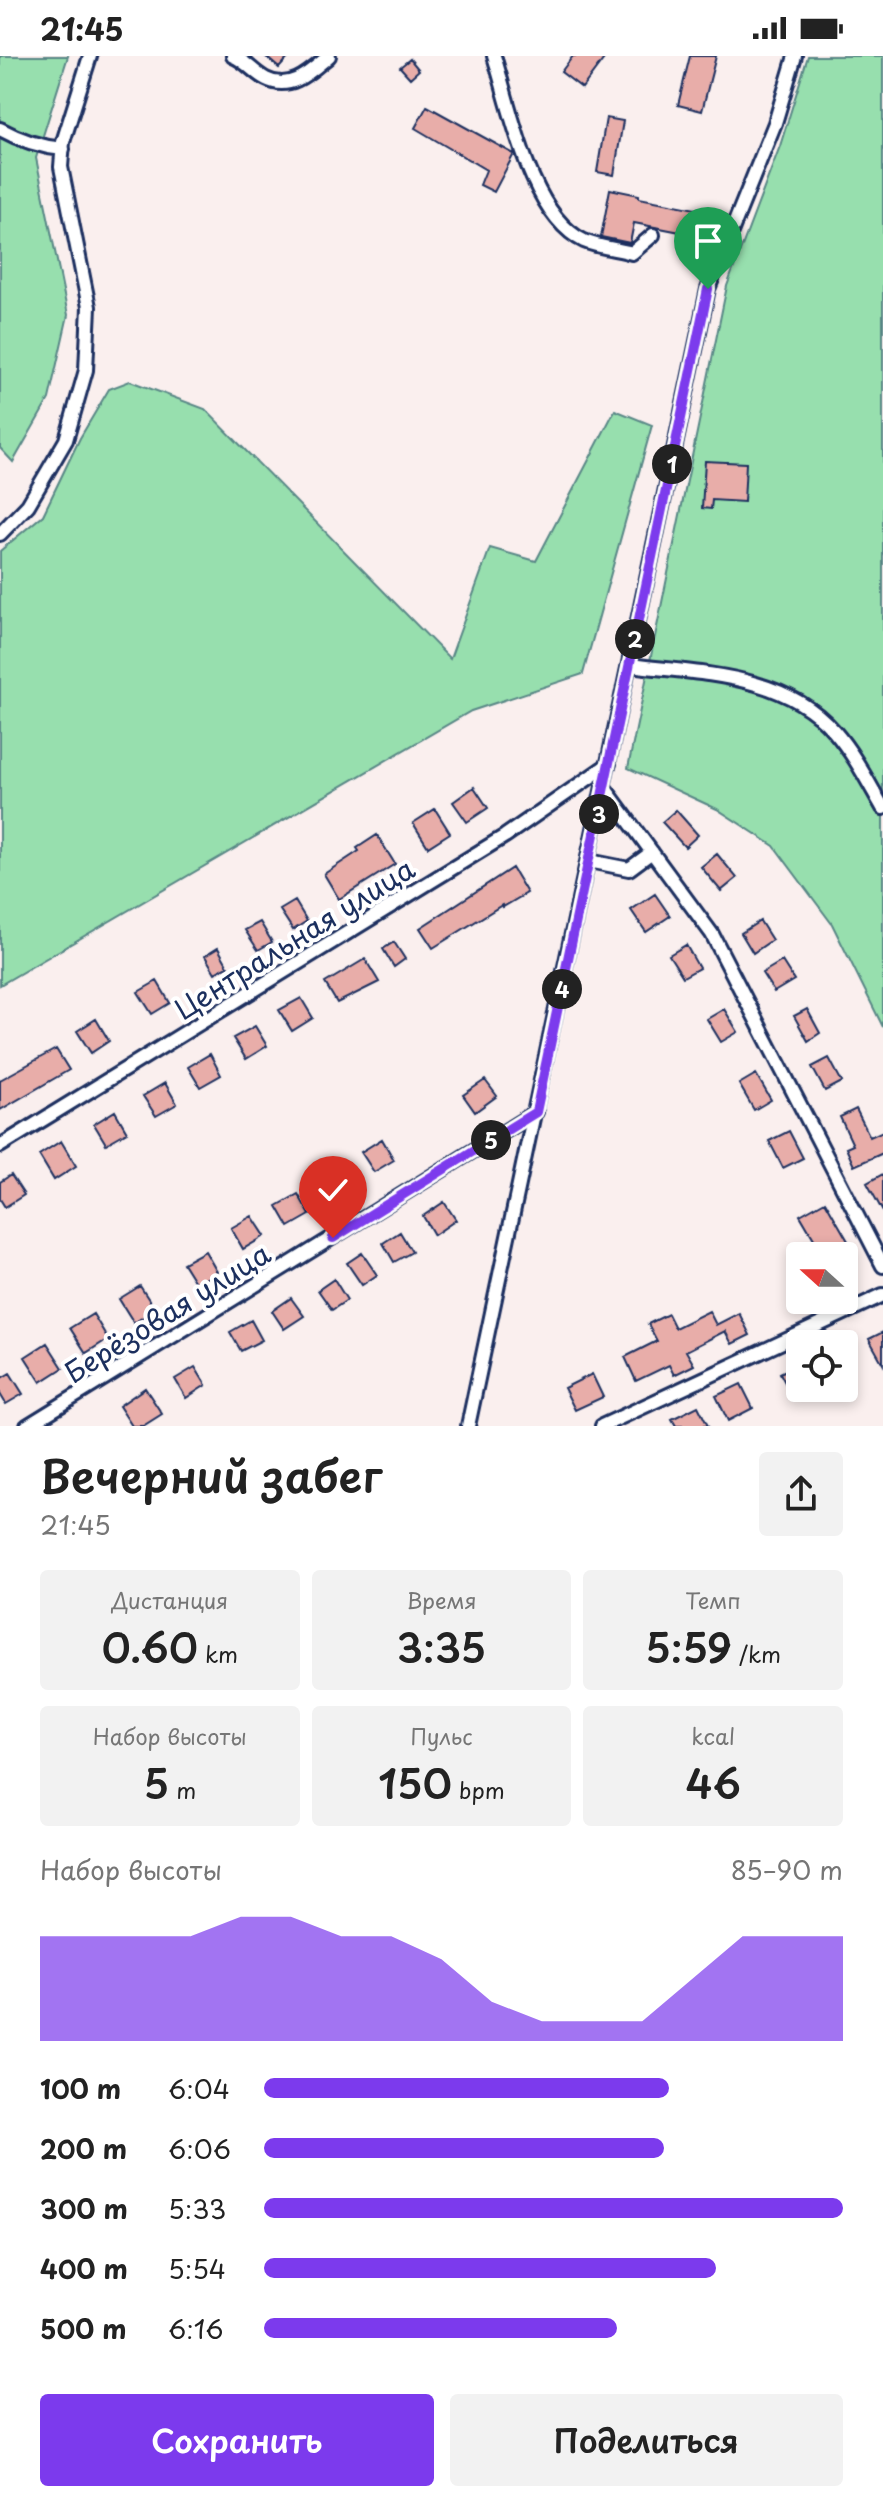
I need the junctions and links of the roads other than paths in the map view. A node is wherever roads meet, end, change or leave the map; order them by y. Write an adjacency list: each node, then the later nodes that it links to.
1 (90, 56): 7 (street)
2 (233, 56): 3 (street)
3 (329, 56)
4 (494, 56): 8 (street)
5 (795, 56): 10 (street)
6 (0, 129): 7 (street)
7 (63, 149): 9 (street)
8 (653, 235)
9 (0, 534)
10 (630, 665): 11 (street); 13 (street)
11 (609, 764): 12 (street); 17 (street, Центральная улица)
12 (604, 787): 14 (street); 15 (street)
13 (883, 808)
14 (652, 852): 15 (street); 18 (street)
15 (589, 861): 16 (street)
16 (536, 1112): 20 (street, Берёзовая улица); 21 (street)
17 (0, 1146)
18 (883, 1266)
19 (883, 1295): 22 (street)
20 (27, 1426)
21 (468, 1426)
22 (602, 1426)

